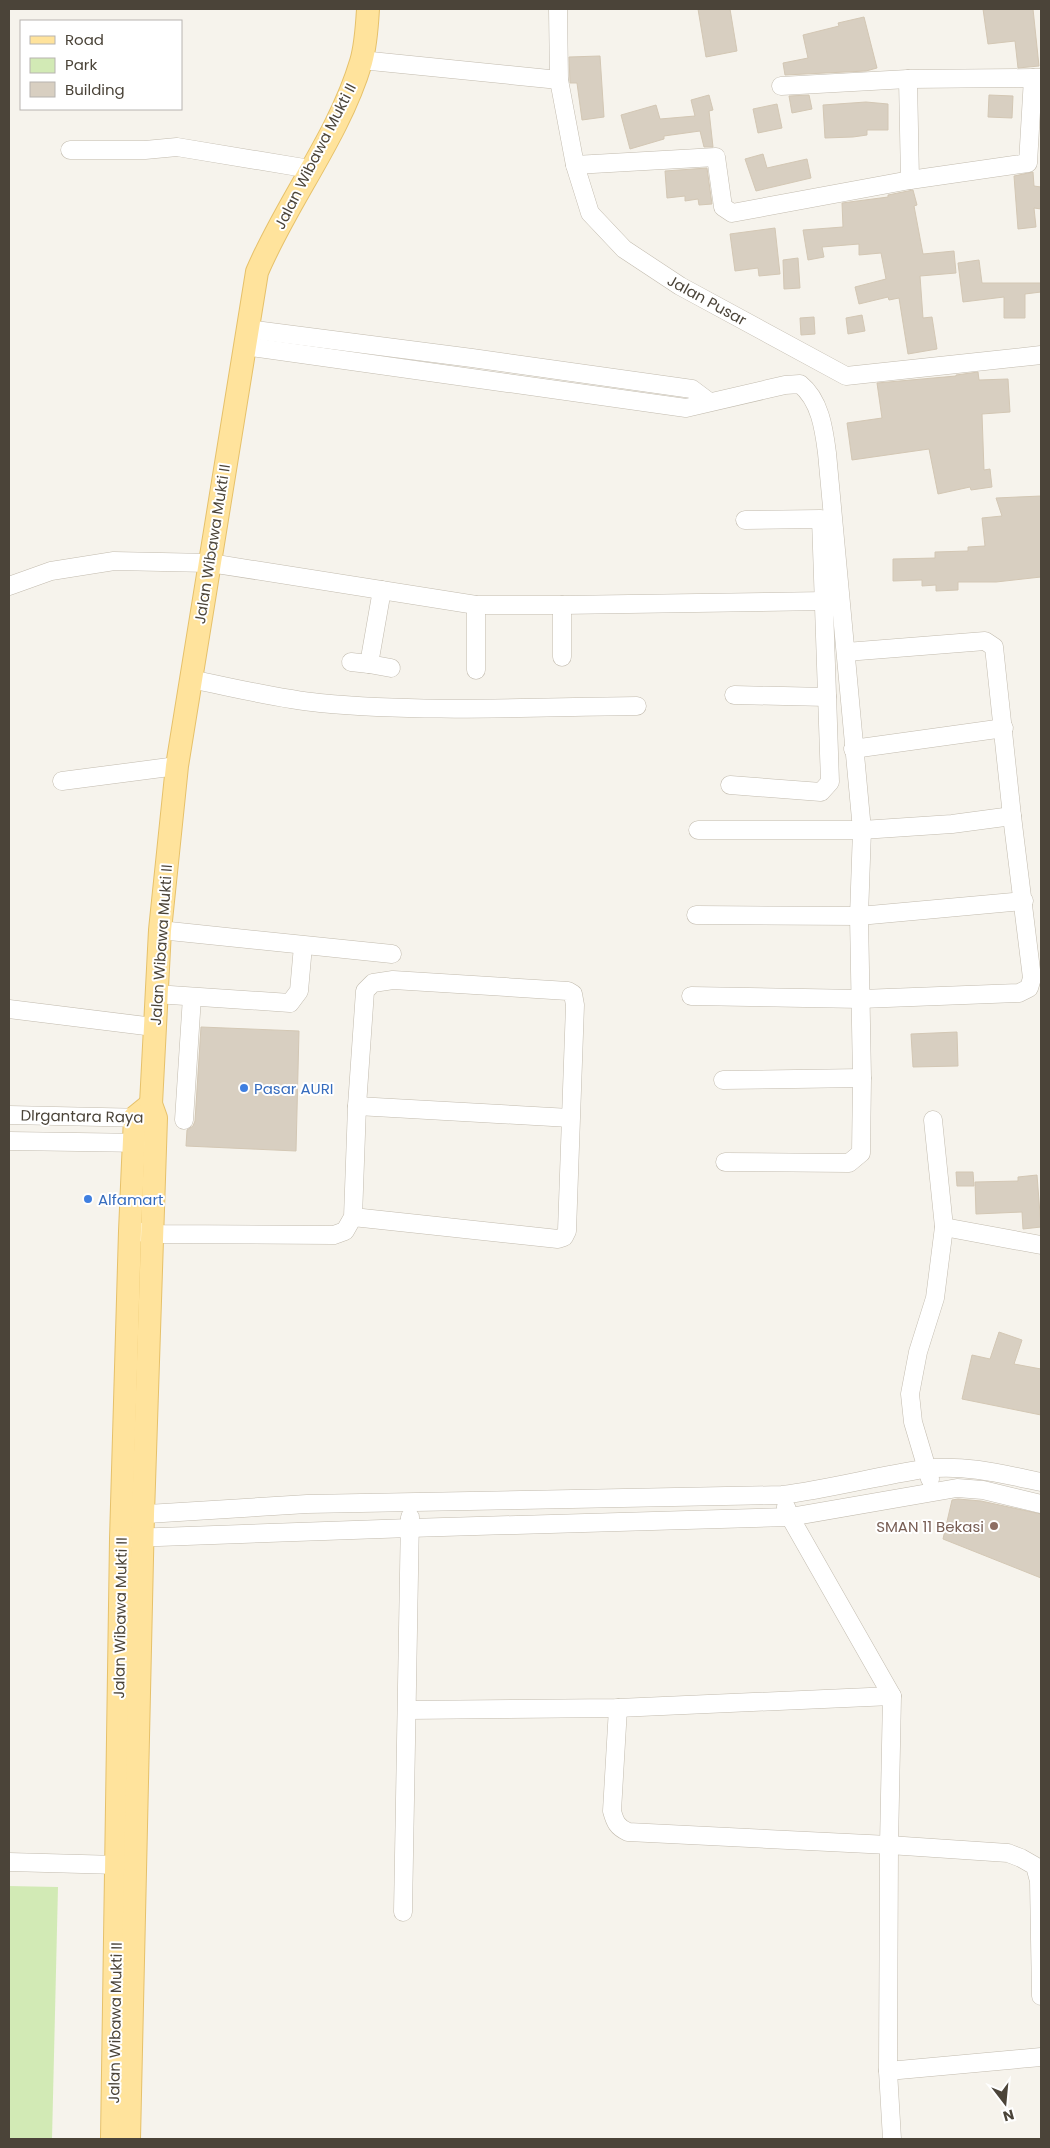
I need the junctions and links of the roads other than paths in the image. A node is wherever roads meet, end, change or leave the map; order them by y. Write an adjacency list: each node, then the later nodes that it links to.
1 (368, 9): 3 (main road, Jalan Wibawa Mukti II)
2 (558, 9): 6 (street, Jalan Pusar)
3 (361, 60): 6 (street); 10 (main road, Jalan Wibawa Mukti II)
4 (1037, 78): 5 (street); 11 (street)
5 (908, 79): 7 (street); 11 (street)
6 (559, 80): 9 (street, Jalan Pusar)
7 (781, 86)
8 (70, 150): 10 (street)
9 (574, 165): 11 (street); 13 (street, Jalan Pusar)
10 (310, 169): 12 (main road, Jalan Wibawa Mukti II)
11 (910, 180)
12 (246, 338): 14 (street); 15 (street); 20 (main road, Jalan Wibawa Mukti II)
13 (1041, 356)
14 (472, 358): 15 (street); 16 (street)
15 (470, 377): 18 (street)
16 (663, 385): 17 (street); 18 (street)
17 (708, 401): 18 (street); 26 (street)
18 (661, 404)
19 (745, 520): 23 (street)
20 (210, 563): 21 (street); 22 (street); 32 (main road, Jalan Wibawa Mukti II)
21 (9, 586)
22 (382, 590): 24 (street); 29 (street)
23 (825, 601): 25 (street); 34 (street)
24 (476, 605): 25 (street); 31 (street)
25 (562, 606): 27 (street)
26 (846, 652): 36 (street); 37 (street)
27 (562, 657)
28 (351, 662): 29 (street)
29 (369, 664): 30 (street)
30 (391, 668)
31 (476, 670)
32 (190, 679): 35 (street); 38 (main road, Jalan Wibawa Mukti II)
33 (734, 695): 34 (street)
34 (827, 697): 40 (street)
35 (637, 706)
36 (1004, 728): 37 (street); 41 (street)
37 (853, 749): 43 (street)
38 (177, 766): 39 (street); 47 (main road, Jalan Wibawa Mukti II)
39 (62, 780)
40 (730, 786)
41 (1012, 816): 43 (street); 44 (street)
42 (698, 830): 43 (street)
43 (862, 830): 46 (street)
44 (1024, 901): 46 (street); 50 (street)
45 (696, 915): 46 (street)
46 (859, 916): 54 (street)
47 (160, 930): 48 (street); 51 (main road, Jalan Wibawa Mukti II)
48 (303, 946): 49 (street); 53 (street)
49 (392, 954)
50 (1035, 989): 54 (street)
51 (155, 994): 53 (street); 56 (main road, Jalan Wibawa Mukti II)
52 (691, 996): 54 (street)
53 (192, 997): 64 (street)
54 (861, 999): 57 (street)
55 (9, 1009): 56 (street)
56 (154, 1027): 60 (main road, Jalan Wibawa Mukti II)
57 (862, 1078): 58 (street); 69 (street)
58 (723, 1080)
59 (357, 1106): 63 (street); 63 (street); 70 (street)
60 (147, 1113): 62 (street, DIrgantara Raya); 68 (main road, Jalan Wibawa Mukti II)
61 (9, 1115): 62 (street, DIrgantara Raya)
62 (31, 1115): 67 (street)
63 (570, 1118): 70 (street)
64 (184, 1120)
65 (933, 1120): 71 (street)
66 (9, 1141): 67 (street, DIrgantara Raya)
67 (30, 1141): 68 (street, DIrgantara Raya)
68 (144, 1143): 72 (main road, Jalan Wibawa Mukti II); 73 (main road, Jalan Wibawa Mukti II)
69 (725, 1162)
70 (353, 1218): 73 (street)
71 (944, 1226): 74 (street); 75 (street)
72 (130, 1231): 73 (street); 81 (main road, Jalan Wibawa Mukti II)
73 (152, 1234): 81 (main road, Jalan Wibawa Mukti II)
74 (1041, 1245)
75 (926, 1469): 76 (street); 77 (street); 78 (street)
76 (1041, 1482)
77 (935, 1491): 80 (street); 82 (street)
78 (782, 1495): 79 (street); 82 (street)
79 (410, 1503): 81 (street); 83 (street)
80 (1041, 1504)
81 (132, 1515): 84 (main road, Jalan Wibawa Mukti II); 85 (main road, Jalan Wibawa Mukti II)
82 (790, 1517): 83 (street); 86 (street)
83 (410, 1528): 84 (street); 88 (street)
84 (143, 1538): 85 (street); 97 (main road, Jalan Wibawa Mukti II)
85 (121, 1539): 91 (main road, Jalan Wibawa Mukti II)
86 (892, 1696): 87 (street); 89 (street)
87 (618, 1708): 88 (street); 89 (street)
88 (407, 1710): 92 (street)
89 (889, 1845): 93 (street); 95 (street)
90 (9, 1862): 91 (street)
91 (118, 1865): 96 (main road, Jalan Wibawa Mukti II)
92 (403, 1912)
93 (1041, 1996)
94 (1041, 2057): 95 (street)
95 (888, 2071): 98 (street)
96 (112, 2139)
97 (130, 2139)
98 (892, 2139)

